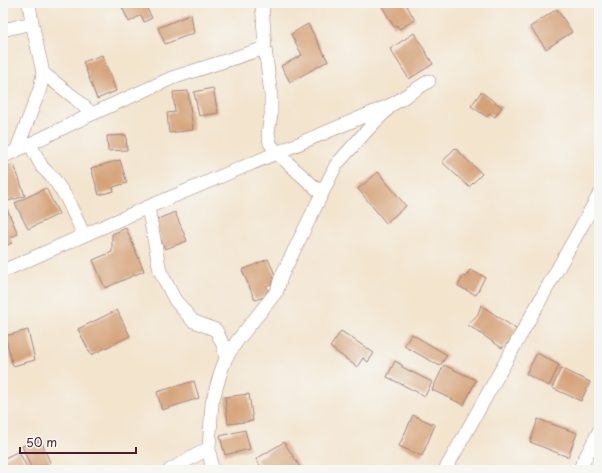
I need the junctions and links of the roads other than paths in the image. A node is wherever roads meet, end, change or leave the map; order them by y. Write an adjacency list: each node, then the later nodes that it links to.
1 (30, 3): 3 (street)
2 (262, 3): 5 (street)
3 (32, 23): 4 (street); 6 (street)
4 (3, 30)
5 (266, 48): 9 (street); 12 (street)
6 (43, 73): 9 (street); 11 (street)
7 (429, 81): 8 (street)
8 (393, 104): 12 (street); 14 (street)
9 (92, 114): 10 (street)
10 (30, 144): 11 (street); 17 (street)
11 (16, 151): 13 (street)
12 (276, 152): 14 (street); 16 (street)
13 (3, 157)
14 (322, 194): 19 (street)
15 (599, 195): 24 (street)
16 (148, 207): 17 (street); 19 (street)
17 (84, 236): 18 (street)
18 (3, 271)
19 (226, 358): 21 (street)
20 (599, 431): 25 (street)
21 (208, 448): 22 (street); 23 (street)
22 (170, 470)
23 (212, 470)
24 (445, 470)
25 (579, 470)

